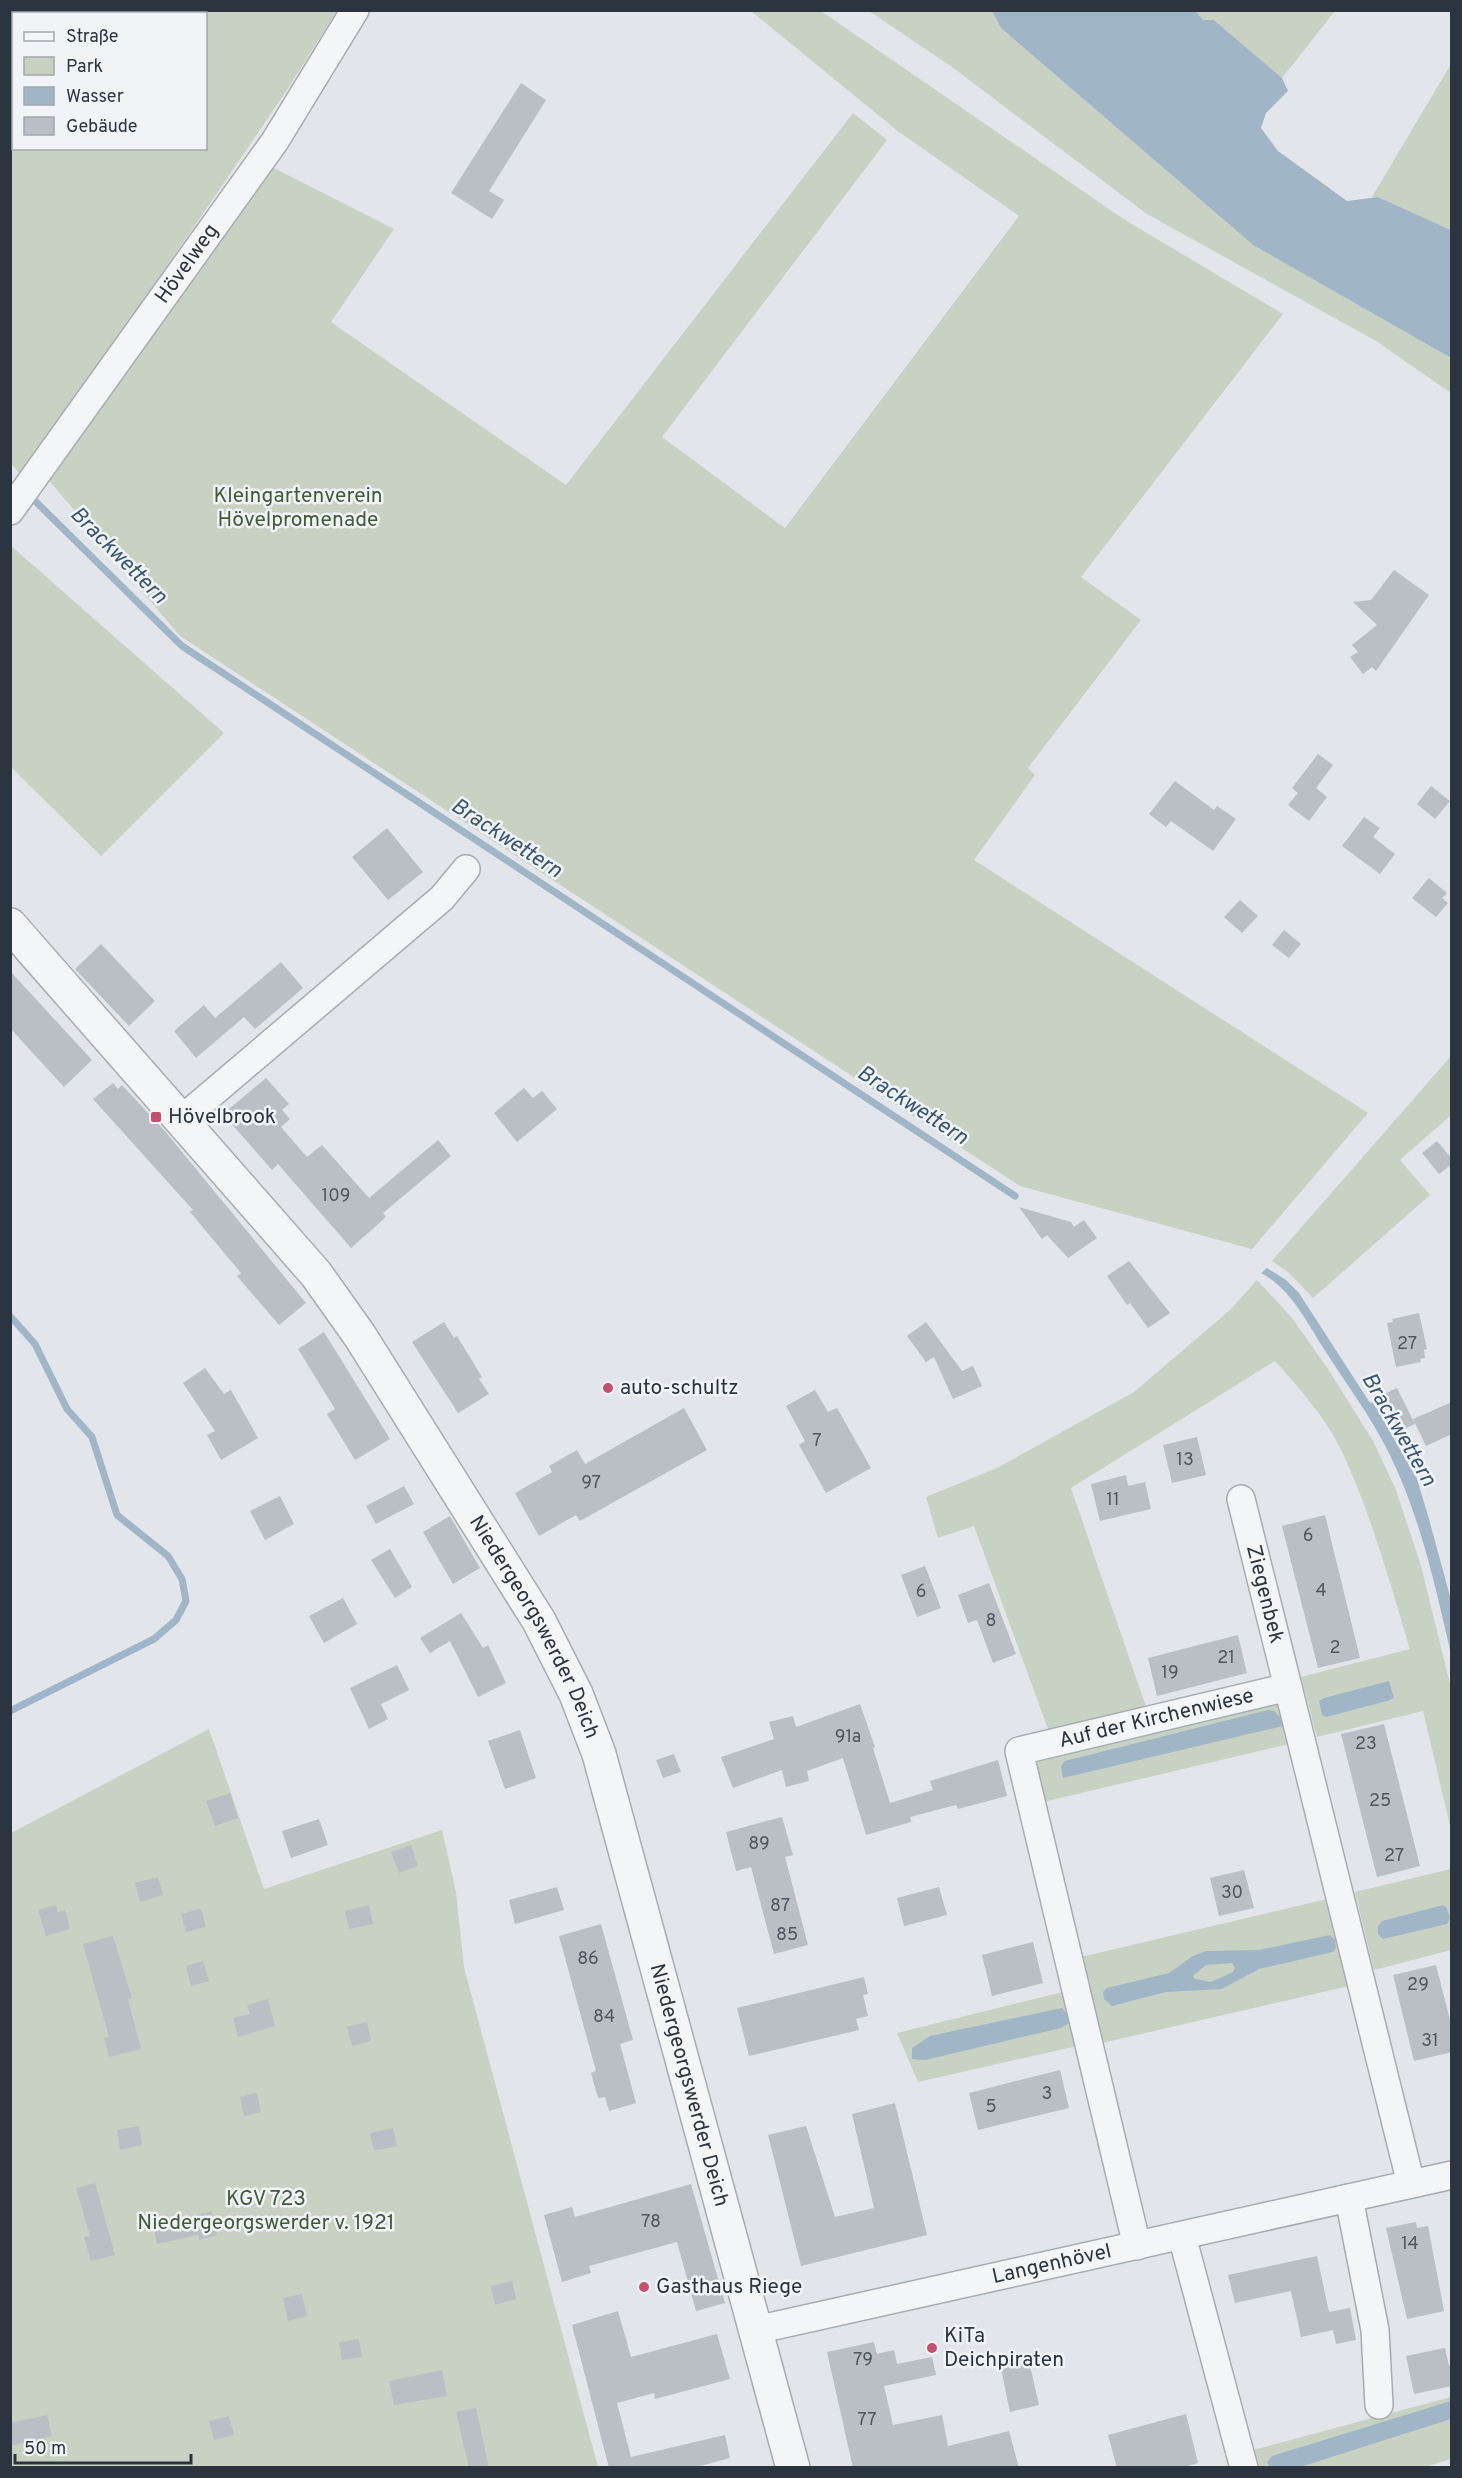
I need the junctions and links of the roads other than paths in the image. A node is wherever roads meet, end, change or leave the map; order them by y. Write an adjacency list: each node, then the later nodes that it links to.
1 (355, 10): 2 (street, Hövelweg)
2 (15, 505)
3 (466, 869): 5 (street)
4 (10, 925): 5 (street, Niedergeorgswerder Deich)
5 (182, 1119): 13 (street, Niedergeorgswerder Deich)
6 (1240, 1499): 7 (street, Ziegenbek)
7 (1288, 1687): 9 (street); 12 (street, Auf der Kirchenwiese)
8 (1452, 2175): 9 (street, Langenhövel)
9 (1412, 2184): 10 (street, Langenhövel)
10 (1348, 2199): 11 (street, Langenhövel); 14 (street)
11 (1182, 2236): 12 (street, Langenhövel); 16 (street)
12 (1137, 2246): 13 (street, Langenhövel)
13 (756, 2330): 15 (street, Niedergeorgswerder Deich)
14 (1379, 2405)
15 (793, 2468)
16 (1244, 2468)

